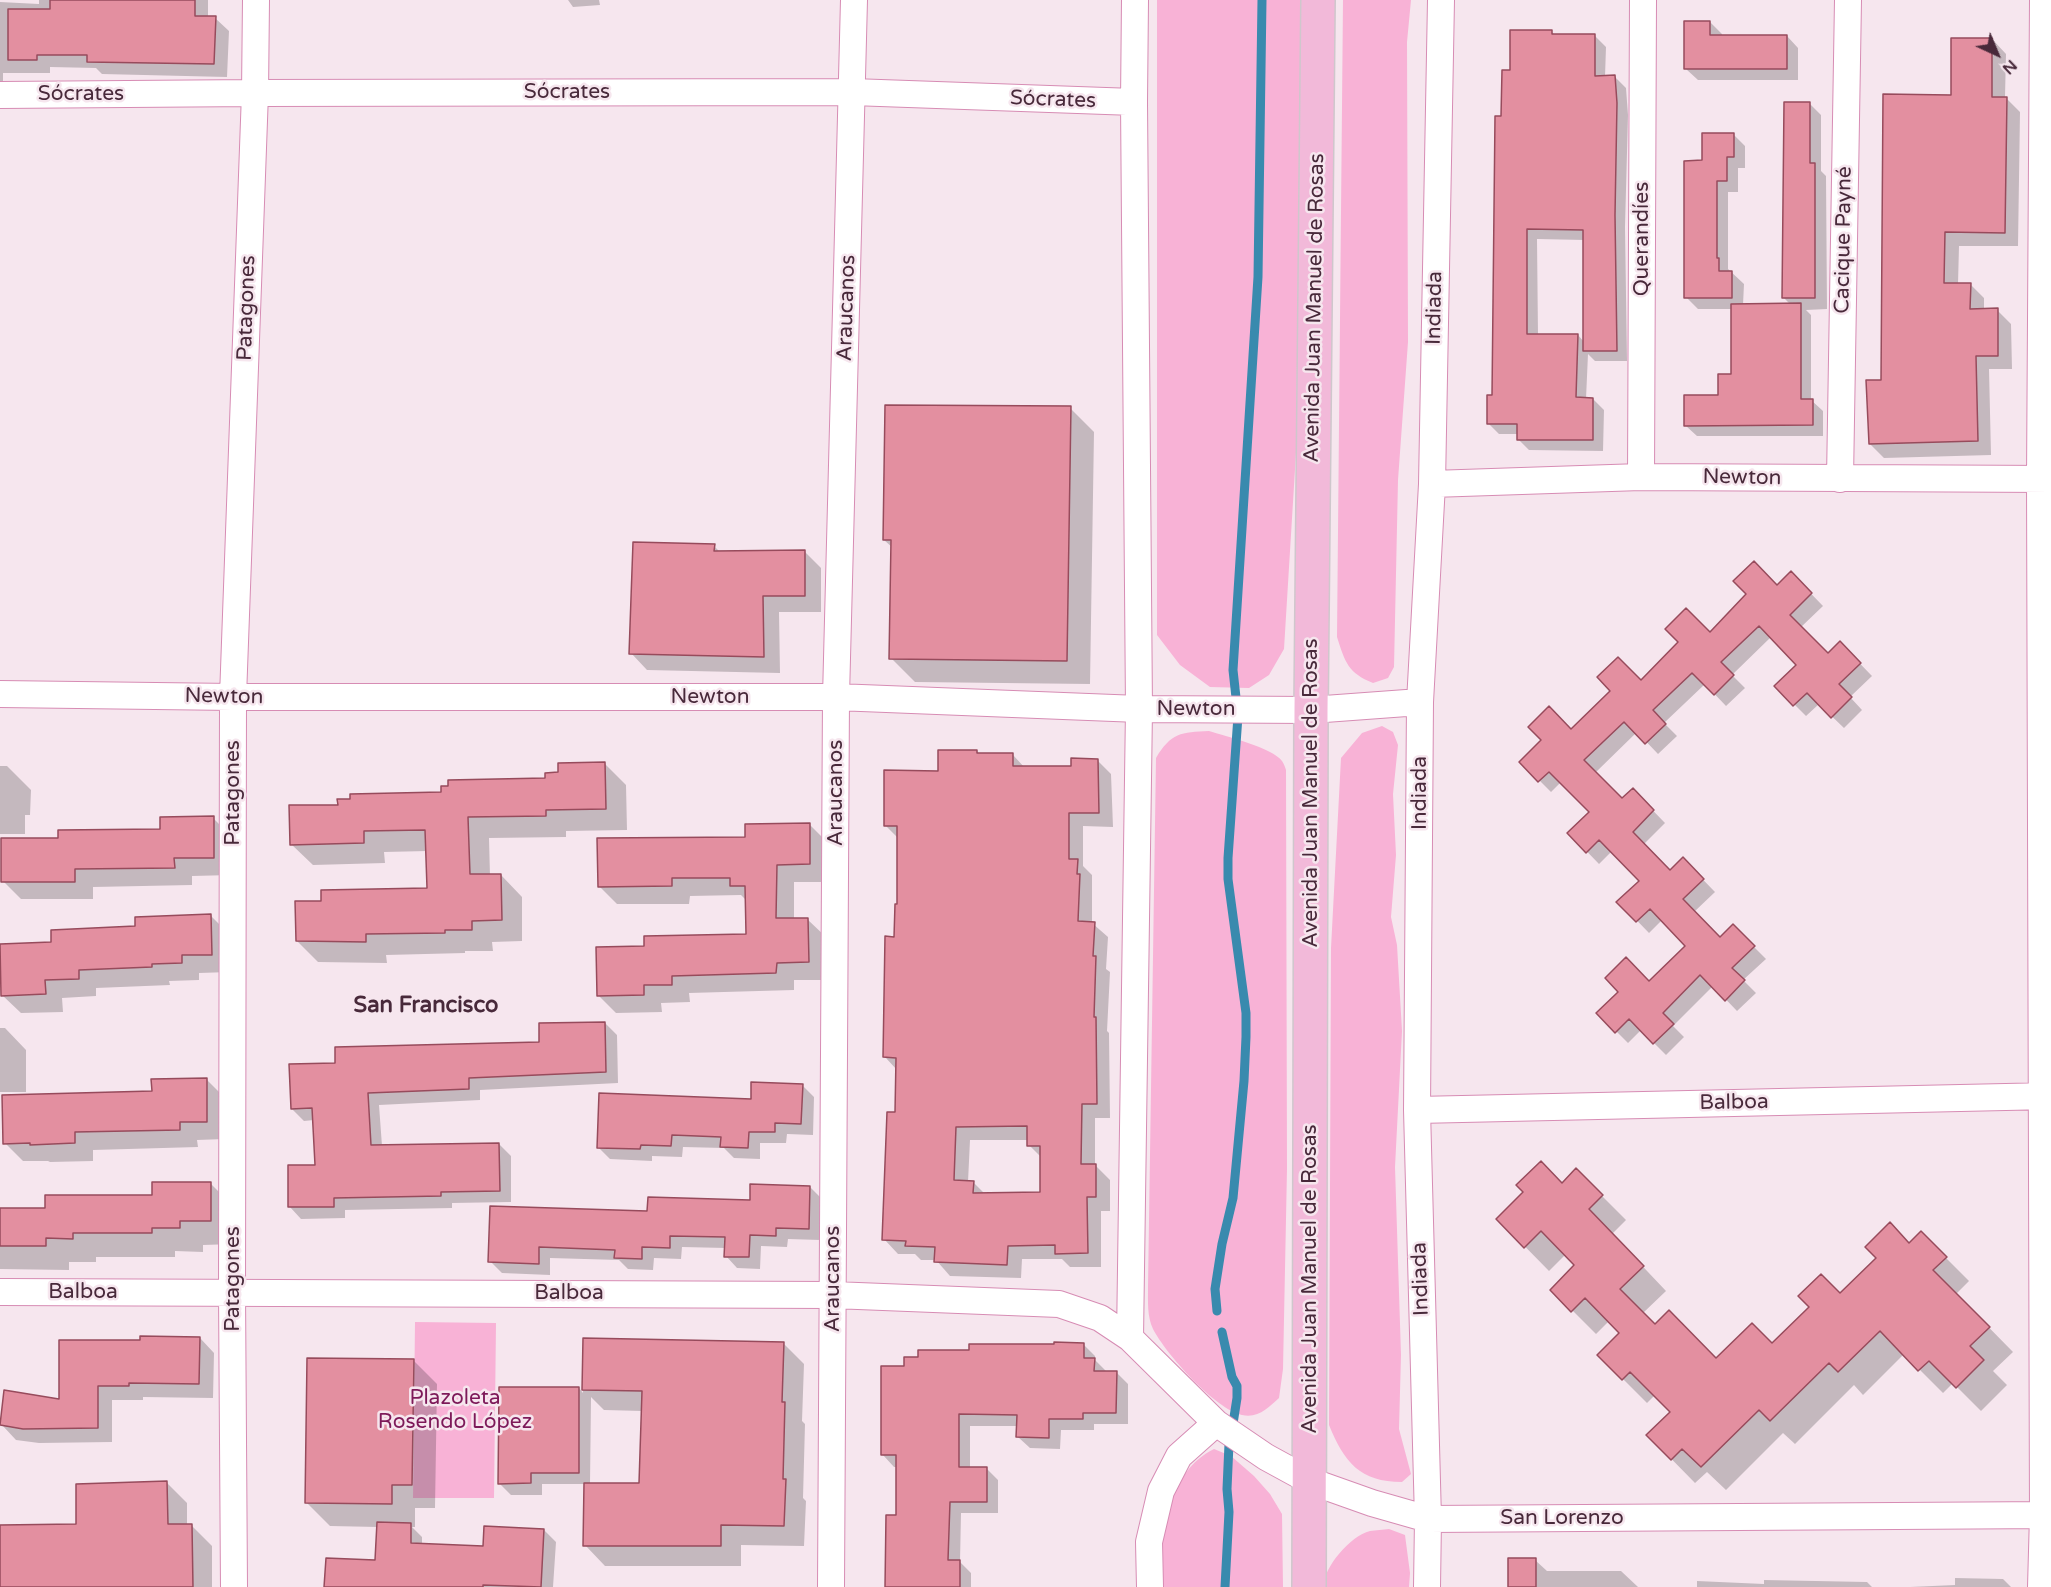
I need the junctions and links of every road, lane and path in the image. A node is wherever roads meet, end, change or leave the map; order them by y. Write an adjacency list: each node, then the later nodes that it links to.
1 (256, 0): 9 (street, Patagones)
2 (854, 0): 10 (street, Araucanos)
3 (1135, 0): 12 (street)
4 (1318, 0): 22 (main road, Avenida Juan Manuel de Rosas)
5 (1441, 0): 16 (street, Indiada)
6 (1643, 0): 13 (street, Querandíes)
7 (1848, 0): 14 (street, Cacique Payné)
8 (2043, 0): 15 (street)
9 (255, 93): 10 (street, Sócrates); 11 (street, Sócrates); 18 (street, Patagones)
10 (852, 93): 12 (street, Sócrates); 19 (street, Araucanos)
11 (0, 95)
12 (1134, 102): 21 (street)
13 (1641, 477): 14 (street, Newton); 16 (street, Newton)
14 (1840, 479): 15 (street, Newton)
15 (2045, 479): 23 (street)
16 (1432, 484): 20 (street, Indiada)
17 (0, 694): 18 (street, Newton)
18 (234, 697): 19 (street, Newton); 28 (street, Patagones)
19 (836, 697): 21 (street, Newton); 29 (street, Araucanos)
20 (1420, 702): 22 (street, Newton); 26 (street, Indiada)
21 (1139, 709): 22 (street, Newton); 30 (street)
22 (1311, 710): 32 (main road, Avenida Juan Manuel de Rosas)
23 (2046, 720): 24 (street)
24 (2046, 933): 25 (street)
25 (2046, 1096): 26 (street, Balboa); 33 (street)
26 (1417, 1110): 34 (street, Indiada)
27 (0, 1292): 28 (street, Balboa)
28 (232, 1292): 29 (street, Balboa); 35 (street, Patagones)
29 (833, 1294): 30 (street, Balboa); 36 (street, Araucanos)
30 (1130, 1338): 31 (street, San Lorenzo)
31 (1216, 1423): 32 (street, San Lorenzo); 37 (street)
32 (1310, 1481): 34 (street, San Lorenzo); 38 (main road, Avenida Juan Manuel de Rosas)
33 (2047, 1515): 34 (street, San Lorenzo); 40 (street)
34 (1428, 1520): 39 (street, Indiada)
35 (234, 1587)
36 (831, 1587)
37 (1150, 1587)
38 (1309, 1587)
39 (1427, 1587)
40 (2041, 1587)

